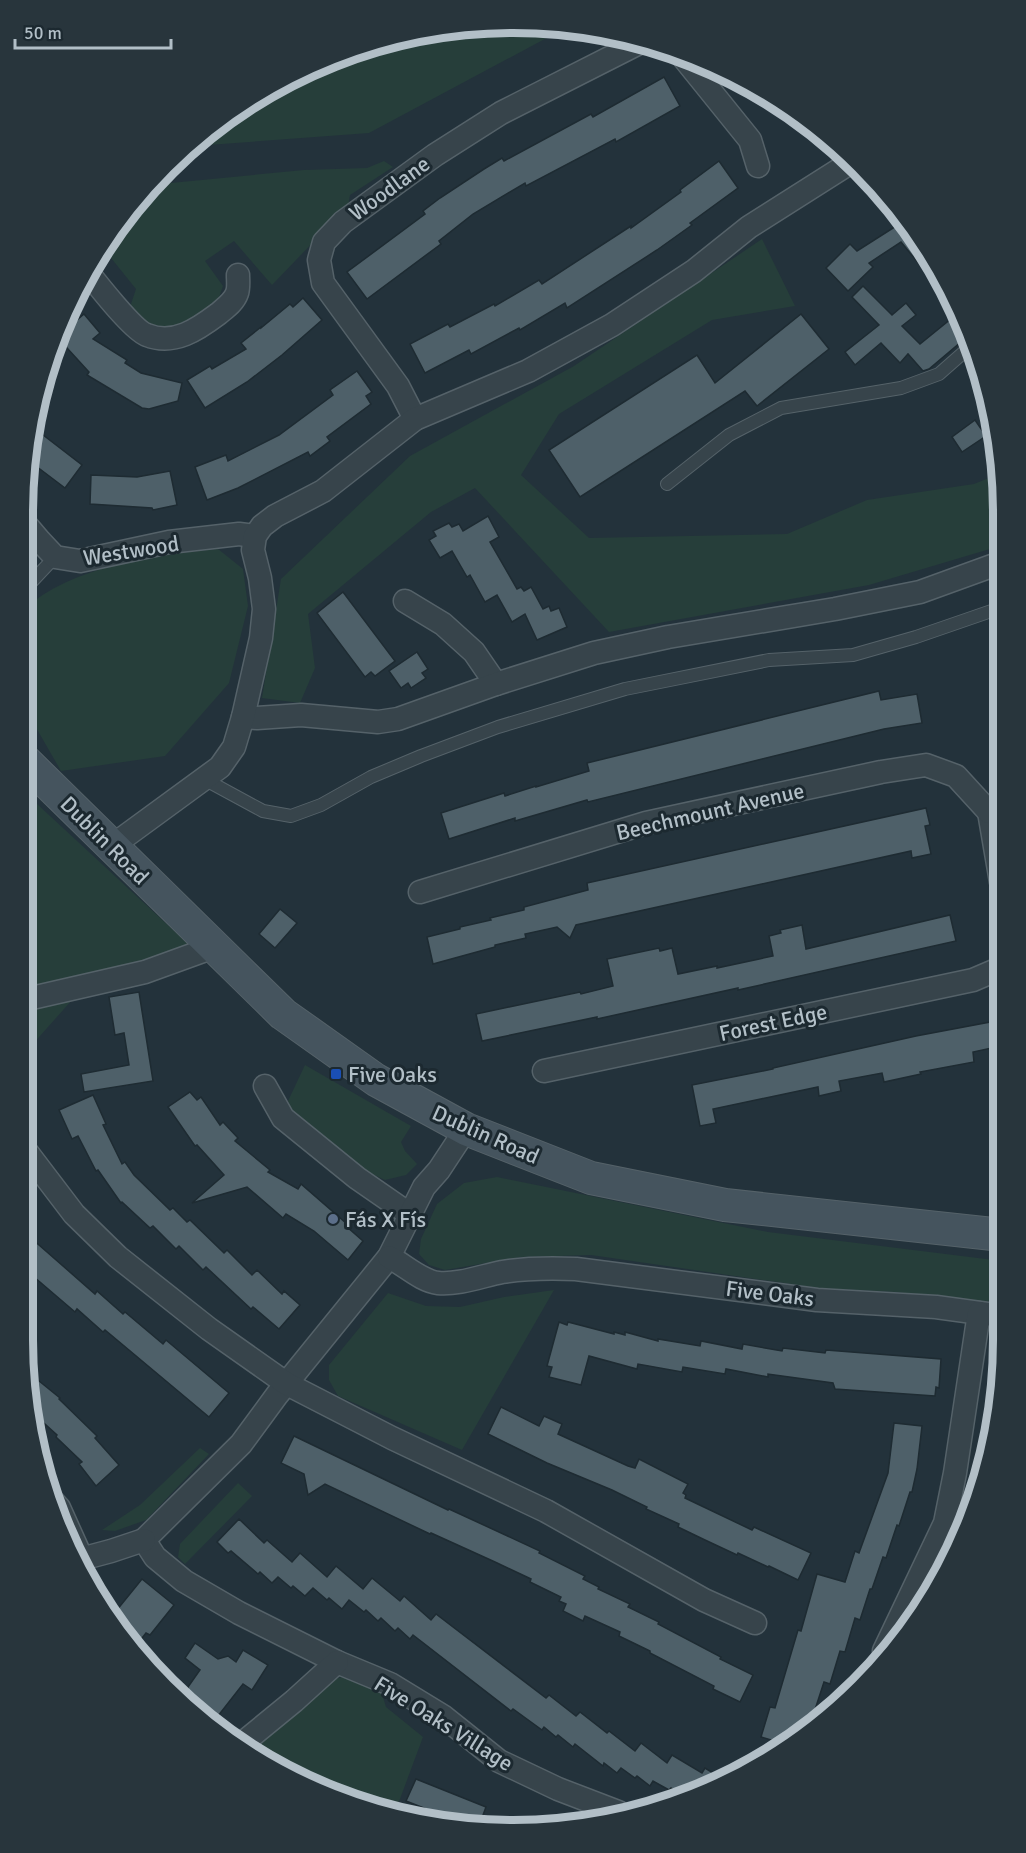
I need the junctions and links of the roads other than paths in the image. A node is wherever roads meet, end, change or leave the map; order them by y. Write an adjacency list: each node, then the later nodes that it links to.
1 (630, 47): 8 (street, Woodlane)
2 (692, 68): 3 (street)
3 (758, 166)
4 (844, 167): 8 (street)
5 (238, 275): 6 (street)
6 (94, 279)
7 (965, 351): 9 (lane)
8 (415, 419): 11 (street)
9 (668, 484)
10 (33, 533): 12 (street, Westwood)
11 (255, 536): 12 (street, Westwood); 18 (street)
12 (55, 556): 14 (lane)
13 (993, 566): 17 (street)
14 (33, 580)
15 (405, 601): 17 (street)
16 (993, 610): 20 (lane)
17 (496, 684): 18 (street)
18 (243, 717): 20 (street)
19 (33, 769): 22 (main road, Dublin Road)
20 (204, 779): 22 (street)
21 (993, 806): 23 (street, Beechmount Avenue)
22 (112, 846): 24 (main road, Dublin Road)
23 (420, 892)
24 (214, 947): 26 (street); 29 (main road, Dublin Road)
25 (993, 971): 27 (street, Forest Edge)
26 (33, 998)
27 (544, 1071)
28 (265, 1086): 31 (street)
29 (466, 1129): 31 (street); 32 (main road, Dublin Road)
30 (33, 1160): 36 (street)
31 (409, 1214): 33 (street)
32 (993, 1234)
33 (389, 1257): 34 (street, Five Oaks); 36 (street)
34 (978, 1313): 35 (street, Five Oaks); 40 (street)
35 (993, 1315)
36 (287, 1384): 37 (street); 39 (street)
37 (149, 1549): 38 (street); 41 (street, Five Oaks Village)
38 (86, 1558)
39 (755, 1623)
40 (892, 1635)
41 (337, 1662): 42 (street); 43 (street, Five Oaks Village)
42 (246, 1739)
43 (612, 1810)

